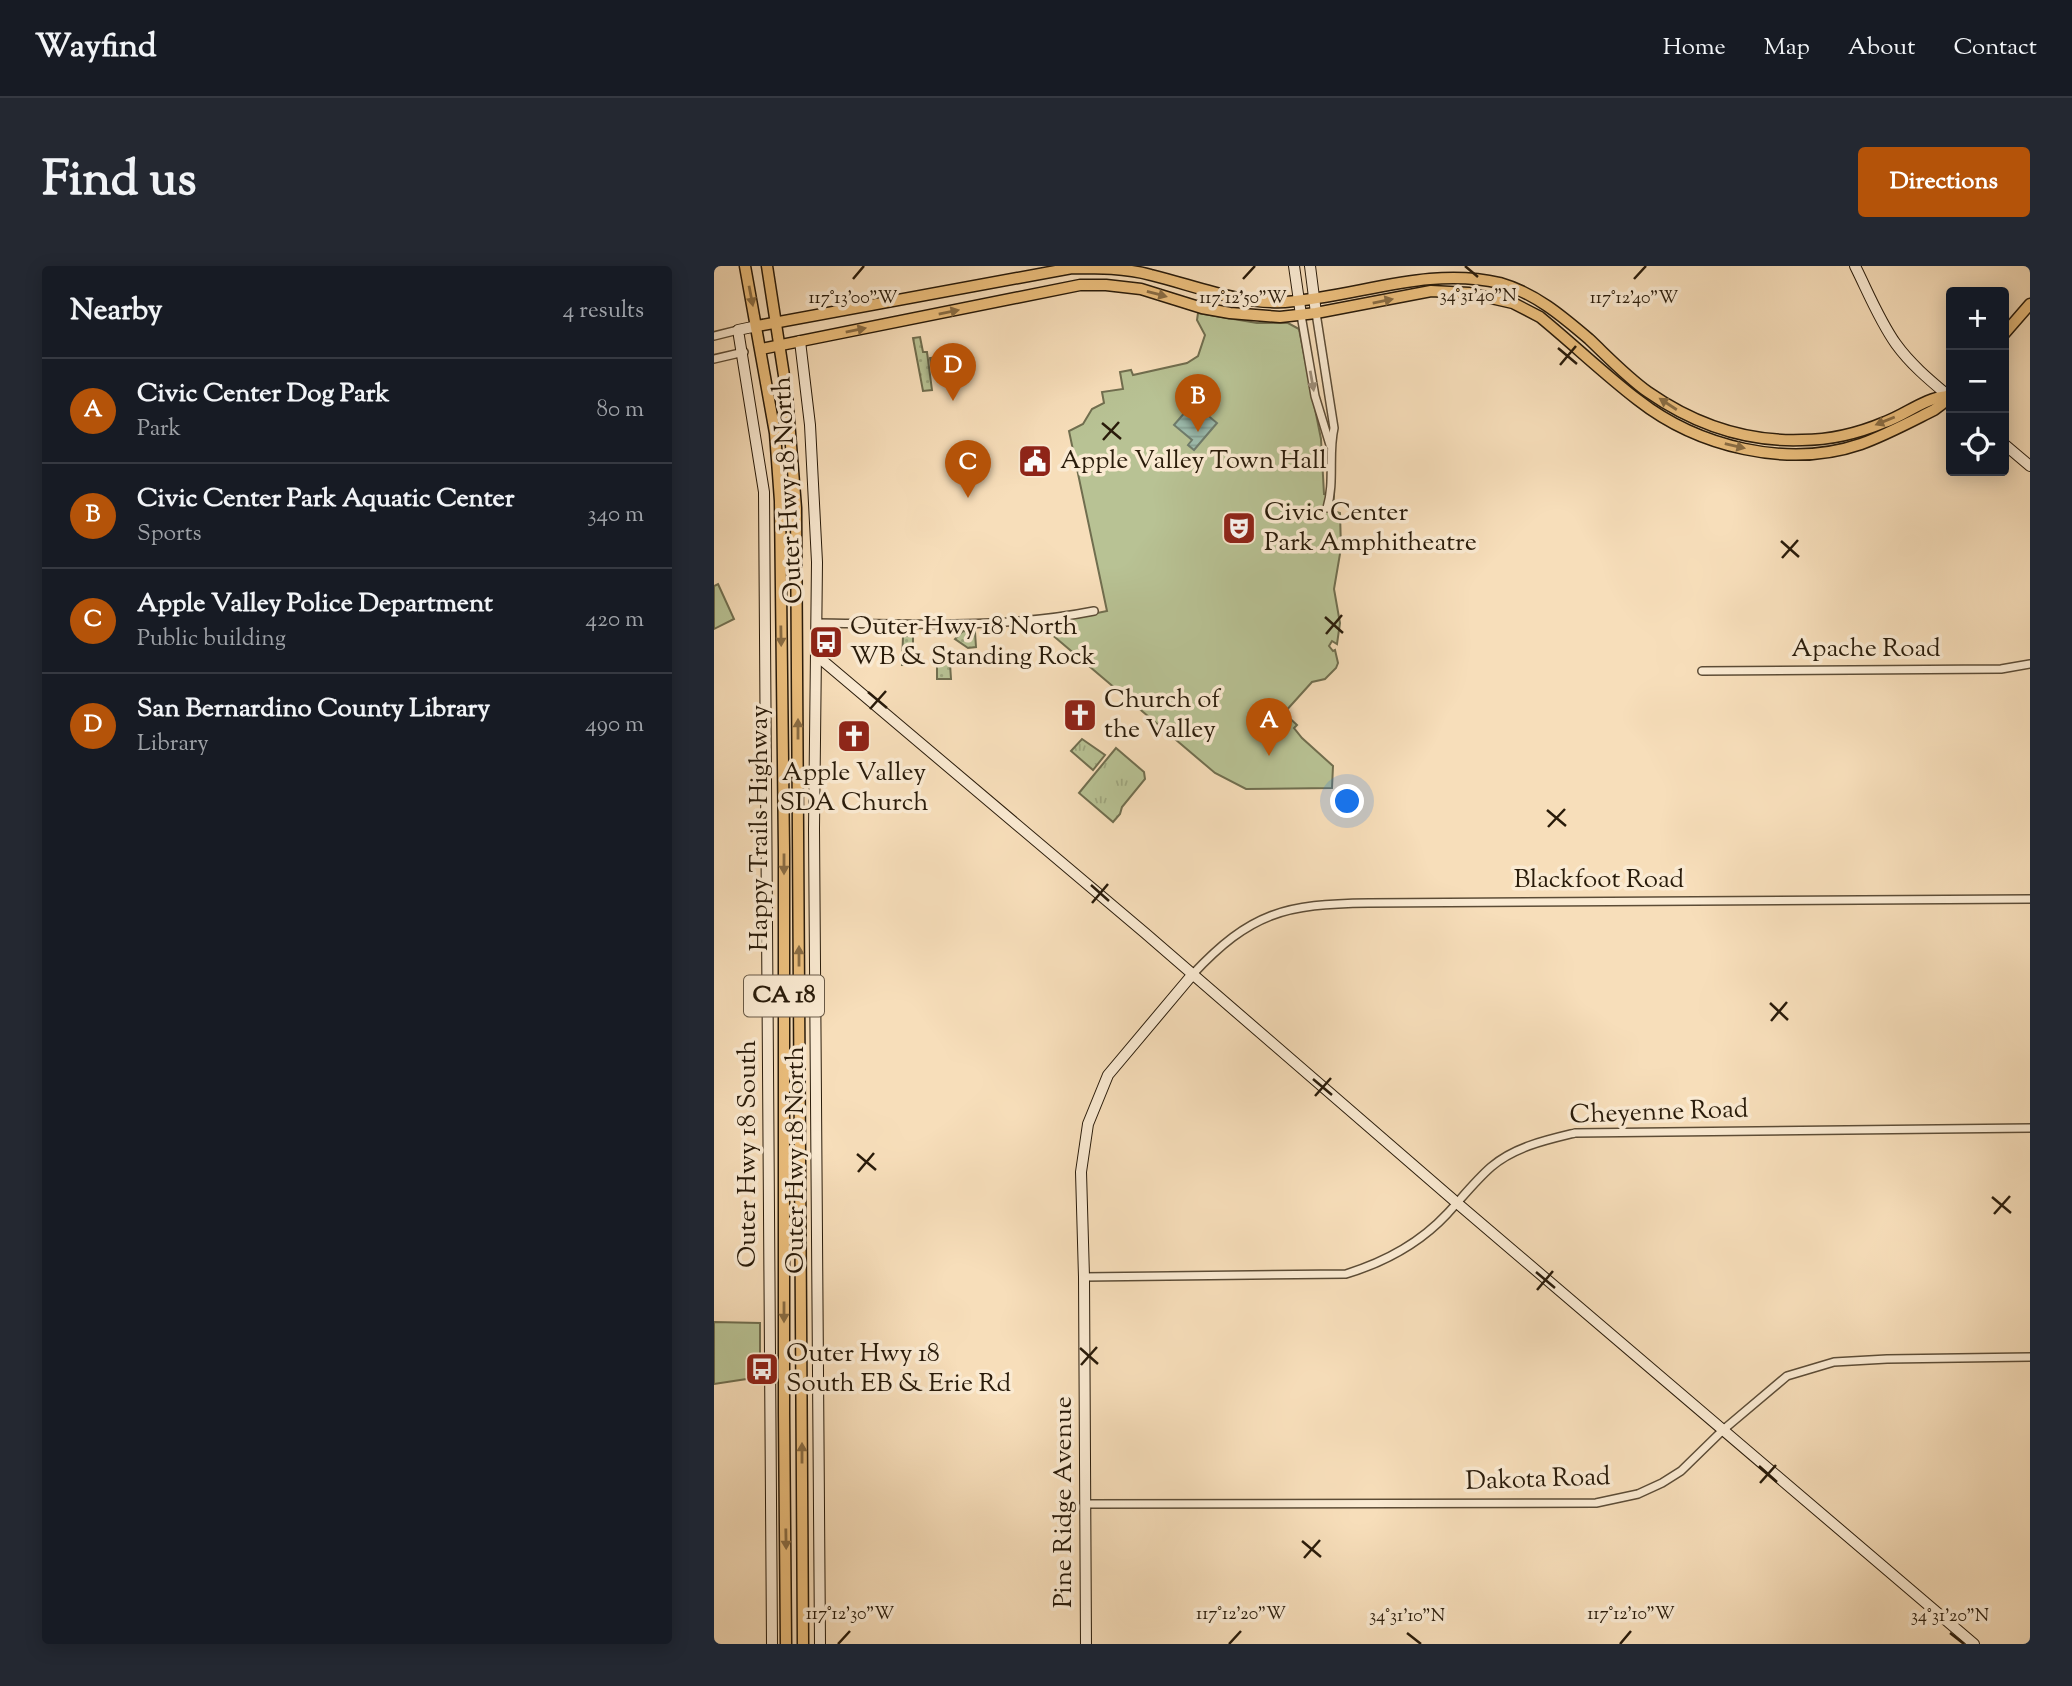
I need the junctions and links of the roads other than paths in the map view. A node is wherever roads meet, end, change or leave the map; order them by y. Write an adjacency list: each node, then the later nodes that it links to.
1 (745, 266): 12 (main road, Happy Trails Highway / CA 18, one-way to 12)
2 (767, 266): 11 (main road, Happy Trails Highway / CA 18)
3 (1294, 266): 7 (street)
4 (1310, 266): 6 (street)
5 (1856, 266): 21 (street)
6 (1314, 298): 7 (main road); 9 (street); 22 (main road, one-way to 6)
7 (1298, 300): 10 (street); 11 (main road)
8 (2030, 304): 13 (main road)
9 (1316, 313): 10 (main road); 23 (main road, one-way to 23); 24 (street)
10 (1301, 315): 16 (main road, one-way to 10); 24 (street, one-way to 24)
11 (777, 322): 12 (main road); 17 (main road, Happy Trails Highway / CA 18)
12 (757, 326): 14 (street); 18 (main road, Happy Trails Highway / CA 18)
13 (2009, 328)
14 (738, 330): 15 (street); 19 (street, Outer Hwy 18 South)
15 (714, 336)
16 (800, 341): 17 (main road); 29 (street, Outer Hwy 18 North)
17 (780, 346): 18 (main road); 43 (main road, Happy Trails Highway / CA 18, one-way to 17)
18 (761, 349): 19 (street); 42 (main road, Happy Trails Highway / CA 18, one-way to 42)
19 (744, 352): 20 (street); 41 (street, Outer Hwy 18 South)
20 (714, 359)
21 (1946, 393)
22 (1946, 396)
23 (1946, 400)
24 (1330, 446): 27 (street)
25 (2009, 448): 26 (street)
26 (2030, 466)
27 (1327, 508)
28 (1094, 611): 29 (street)
29 (817, 623): 30 (street, Outer Hwy 18 North)
30 (816, 655): 34 (street); 44 (street, Outer Hwy 18 North)
31 (2030, 664): 32 (street, Apache Road)
32 (1702, 671)
33 (2030, 899): 34 (street, Blackfoot Road)
34 (1192, 975): 36 (street); 37 (street, Pine Ridge Avenue)
35 (2030, 1128): 36 (street, Cheyenne Road)
36 (1457, 1203): 37 (street, Cheyenne Road); 39 (street)
37 (1084, 1277): 40 (street, Pine Ridge Avenue)
38 (2030, 1357): 39 (street, Dakota Road)
39 (1723, 1430): 40 (street, Dakota Road); 46 (street)
40 (1085, 1504): 45 (street, Pine Ridge Avenue)
41 (772, 1644)
42 (786, 1644)
43 (803, 1644)
44 (820, 1644)
45 (1086, 1644)
46 (1974, 1644)

